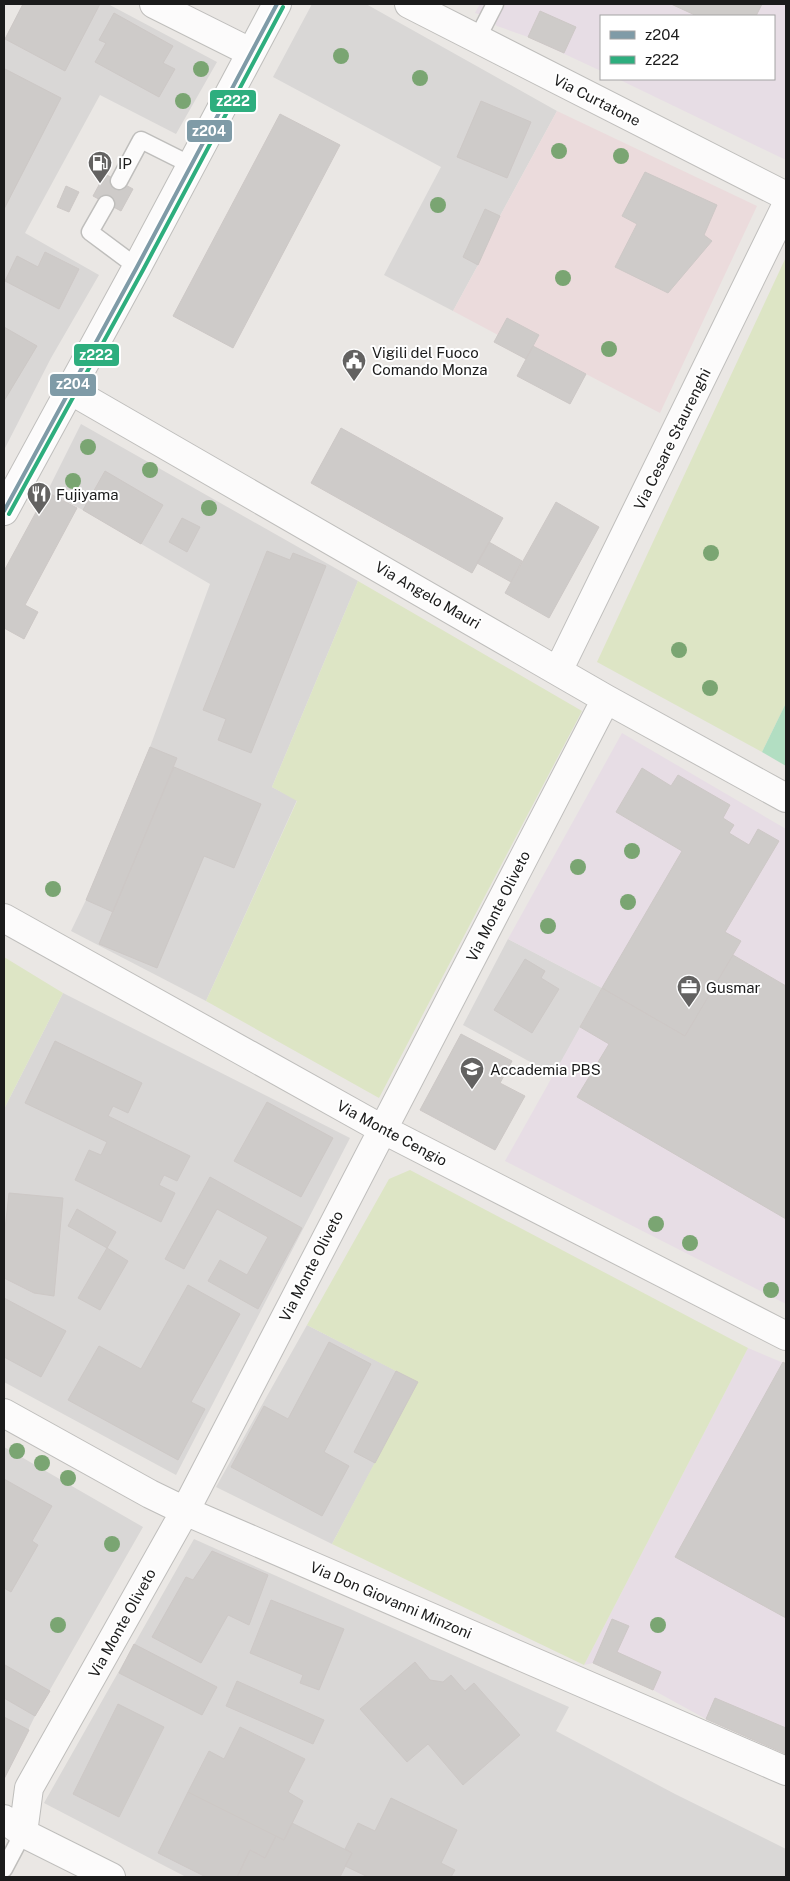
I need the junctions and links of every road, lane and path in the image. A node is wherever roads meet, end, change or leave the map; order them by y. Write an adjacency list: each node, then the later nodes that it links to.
1 (154, 4): 6 (street)
2 (277, 4): 6 (street)
3 (409, 4): 5 (street, Via Curtatone)
4 (495, 4): 5 (lane)
5 (477, 39): 9 (street, Via Curtatone)
6 (250, 52): 7 (street)
7 (191, 166): 8 (lane); 12 (street)
8 (119, 181)
9 (786, 196)
10 (106, 204): 12 (lane)
11 (786, 206): 15 (street, Via Cesare Staurenghi)
12 (138, 267): 13 (street)
13 (70, 390): 14 (street); 15 (street, Via Angelo Mauri)
14 (4, 511)
15 (558, 671): 16 (street, Via Angelo Mauri)
16 (606, 699): 17 (street, Via Angelo Mauri); 19 (street, Via Monte Oliveto)
17 (786, 798)
18 (4, 918): 19 (street, Via Monte Cengio)
19 (382, 1129): 20 (street, Via Monte Cengio); 22 (street, Via Monte Oliveto)
20 (786, 1336)
21 (4, 1413): 22 (street, Via Don Giovanni Minzoni)
22 (185, 1511): 23 (street, Via Don Giovanni Minzoni); 24 (street, Via Monte Oliveto)
23 (786, 1771)
24 (13, 1826): 25 (lane); 26 (street)
25 (4, 1870)
26 (111, 1877)

